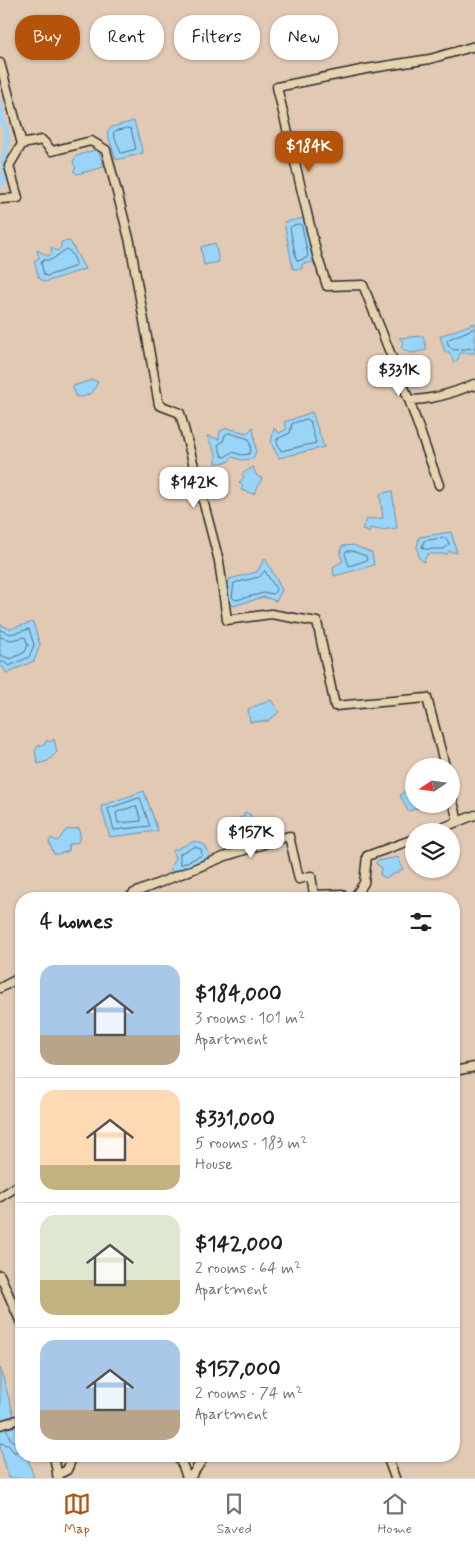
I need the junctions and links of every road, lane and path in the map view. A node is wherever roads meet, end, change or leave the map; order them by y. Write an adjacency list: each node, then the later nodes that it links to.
1 (475, 46): 6 (street)
2 (0, 63): 3 (street)
3 (22, 144): 4 (street); 8 (street)
4 (0, 199)
5 (475, 386): 6 (street)
6 (410, 400): 7 (street)
7 (439, 485)
8 (442, 758)
9 (456, 813): 11 (street)
10 (475, 815): 11 (street)
11 (458, 822)
12 (405, 842): 15 (street)
13 (136, 892): 14 (street)
14 (314, 892)
15 (358, 892)
16 (15, 980): 17 (street)
17 (0, 988)
18 (475, 1067): 19 (street)
19 (460, 1070)
20 (15, 1188): 21 (street)
21 (0, 1197)
22 (0, 1276): 23 (street)
23 (15, 1311)
24 (15, 1421): 25 (street)
25 (0, 1425)
26 (55, 1462): 31 (street)
27 (70, 1462): 31 (street)
28 (181, 1462): 32 (street)
29 (200, 1462): 32 (street)
30 (390, 1462): 33 (street)
31 (57, 1476)
32 (188, 1478)
33 (394, 1478)

